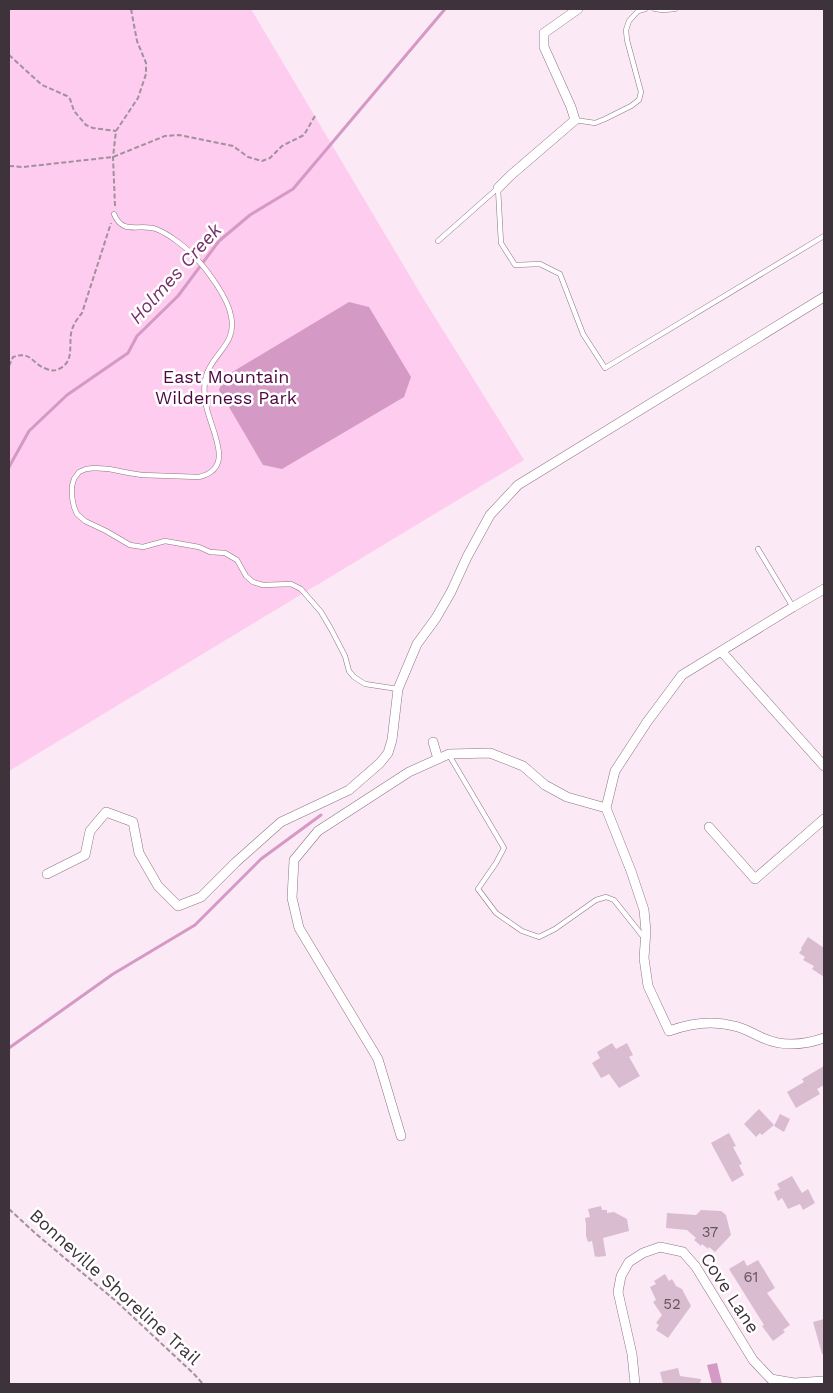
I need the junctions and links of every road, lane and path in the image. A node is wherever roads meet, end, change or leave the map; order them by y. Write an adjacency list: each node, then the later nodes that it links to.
1 (131, 9): 9 (path)
2 (578, 9): 8 (street)
3 (645, 9): 8 (lane)
4 (654, 9): 5 (lane)
5 (675, 9)
6 (9, 55): 9 (path)
7 (315, 116): 10 (path)
8 (575, 120): 12 (street)
9 (116, 131): 10 (path)
10 (113, 157): 11 (path); 13 (path)
11 (9, 166)
12 (498, 188): 14 (lane); 15 (lane)
13 (114, 214): 17 (path); 22 (lane)
14 (824, 236)
15 (438, 241)
16 (824, 297): 22 (street)
17 (9, 366)
18 (758, 549): 20 (lane)
19 (824, 589): 20 (street)
20 (793, 606): 21 (street)
21 (721, 651): 26 (street); 27 (street)
22 (398, 689): 30 (street)
23 (433, 742): 25 (street)
24 (448, 754): 25 (street); 27 (street); 31 (lane)
25 (438, 758): 33 (street)
26 (824, 766)
27 (606, 808): 31 (street)
28 (824, 819): 29 (street)
29 (709, 827)
30 (47, 874)
31 (645, 940): 32 (street)
32 (824, 1038)
33 (401, 1136)
34 (9, 1209): 36 (path, Bonneville Shoreline Trail)
35 (821, 1382): 37 (street, Cove Lane)
36 (203, 1384)
37 (635, 1384)

